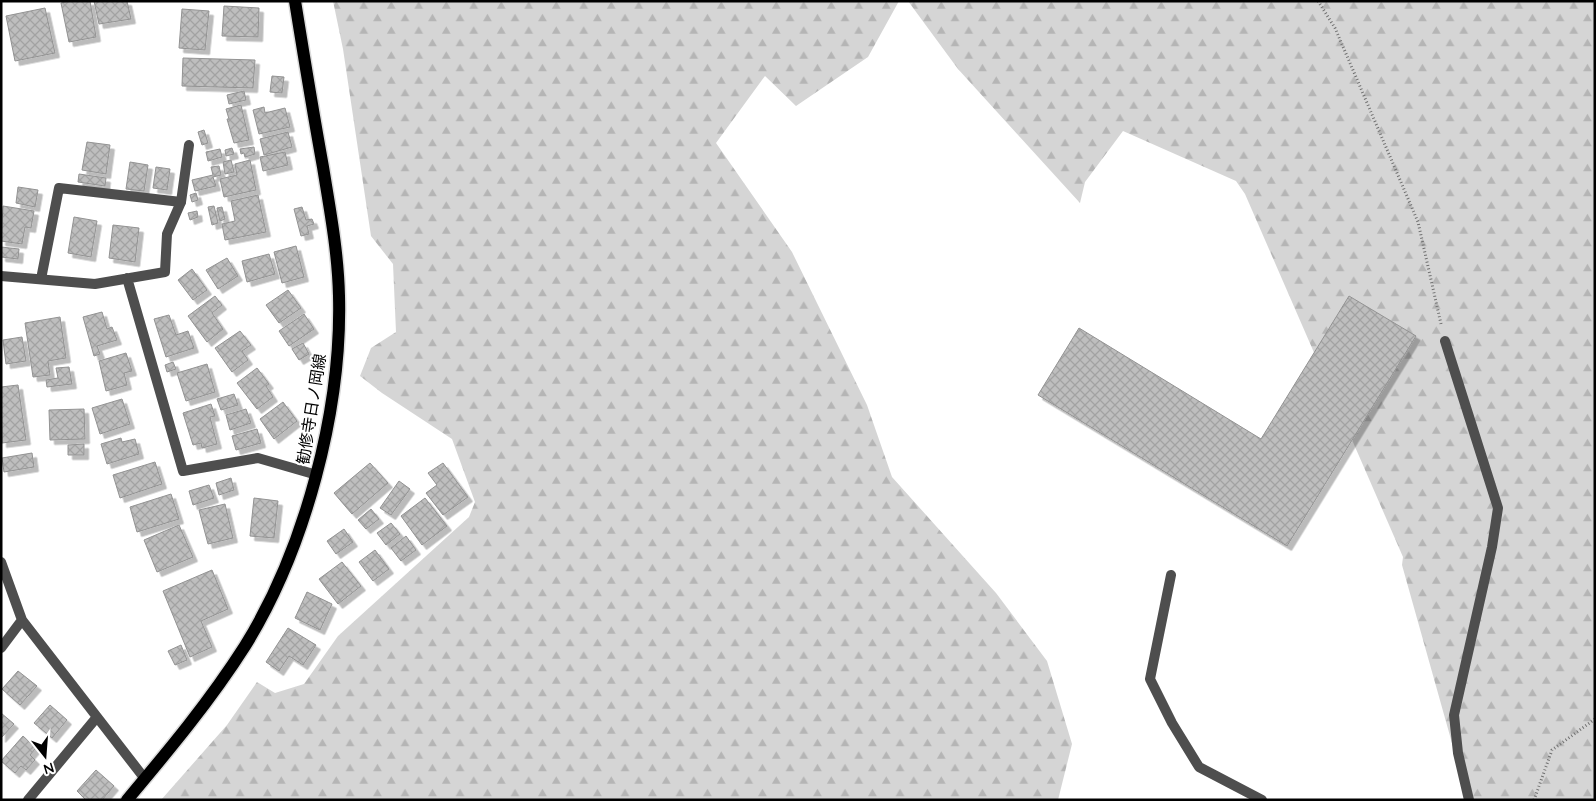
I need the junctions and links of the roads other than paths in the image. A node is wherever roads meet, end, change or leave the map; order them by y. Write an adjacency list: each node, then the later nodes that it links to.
1 (296, 1): 8 (main road, 勧修寺日ノ岡線)
2 (189, 145): 3 (street)
3 (181, 202): 5 (street); 6 (street)
4 (1, 276): 6 (street)
5 (128, 278): 6 (street); 8 (street)
6 (41, 279)
7 (1445, 342): 18 (street)
8 (317, 475): 14 (main road, 勧修寺日ノ岡線)
9 (1, 562): 11 (street)
10 (1171, 575): 17 (street)
11 (22, 620): 12 (street); 13 (street)
12 (1, 648)
13 (97, 716): 14 (street); 15 (street)
14 (145, 779): 16 (main road, 勧修寺日ノ岡線)
15 (28, 800)
16 (127, 800)
17 (1262, 800)
18 (1468, 800)

